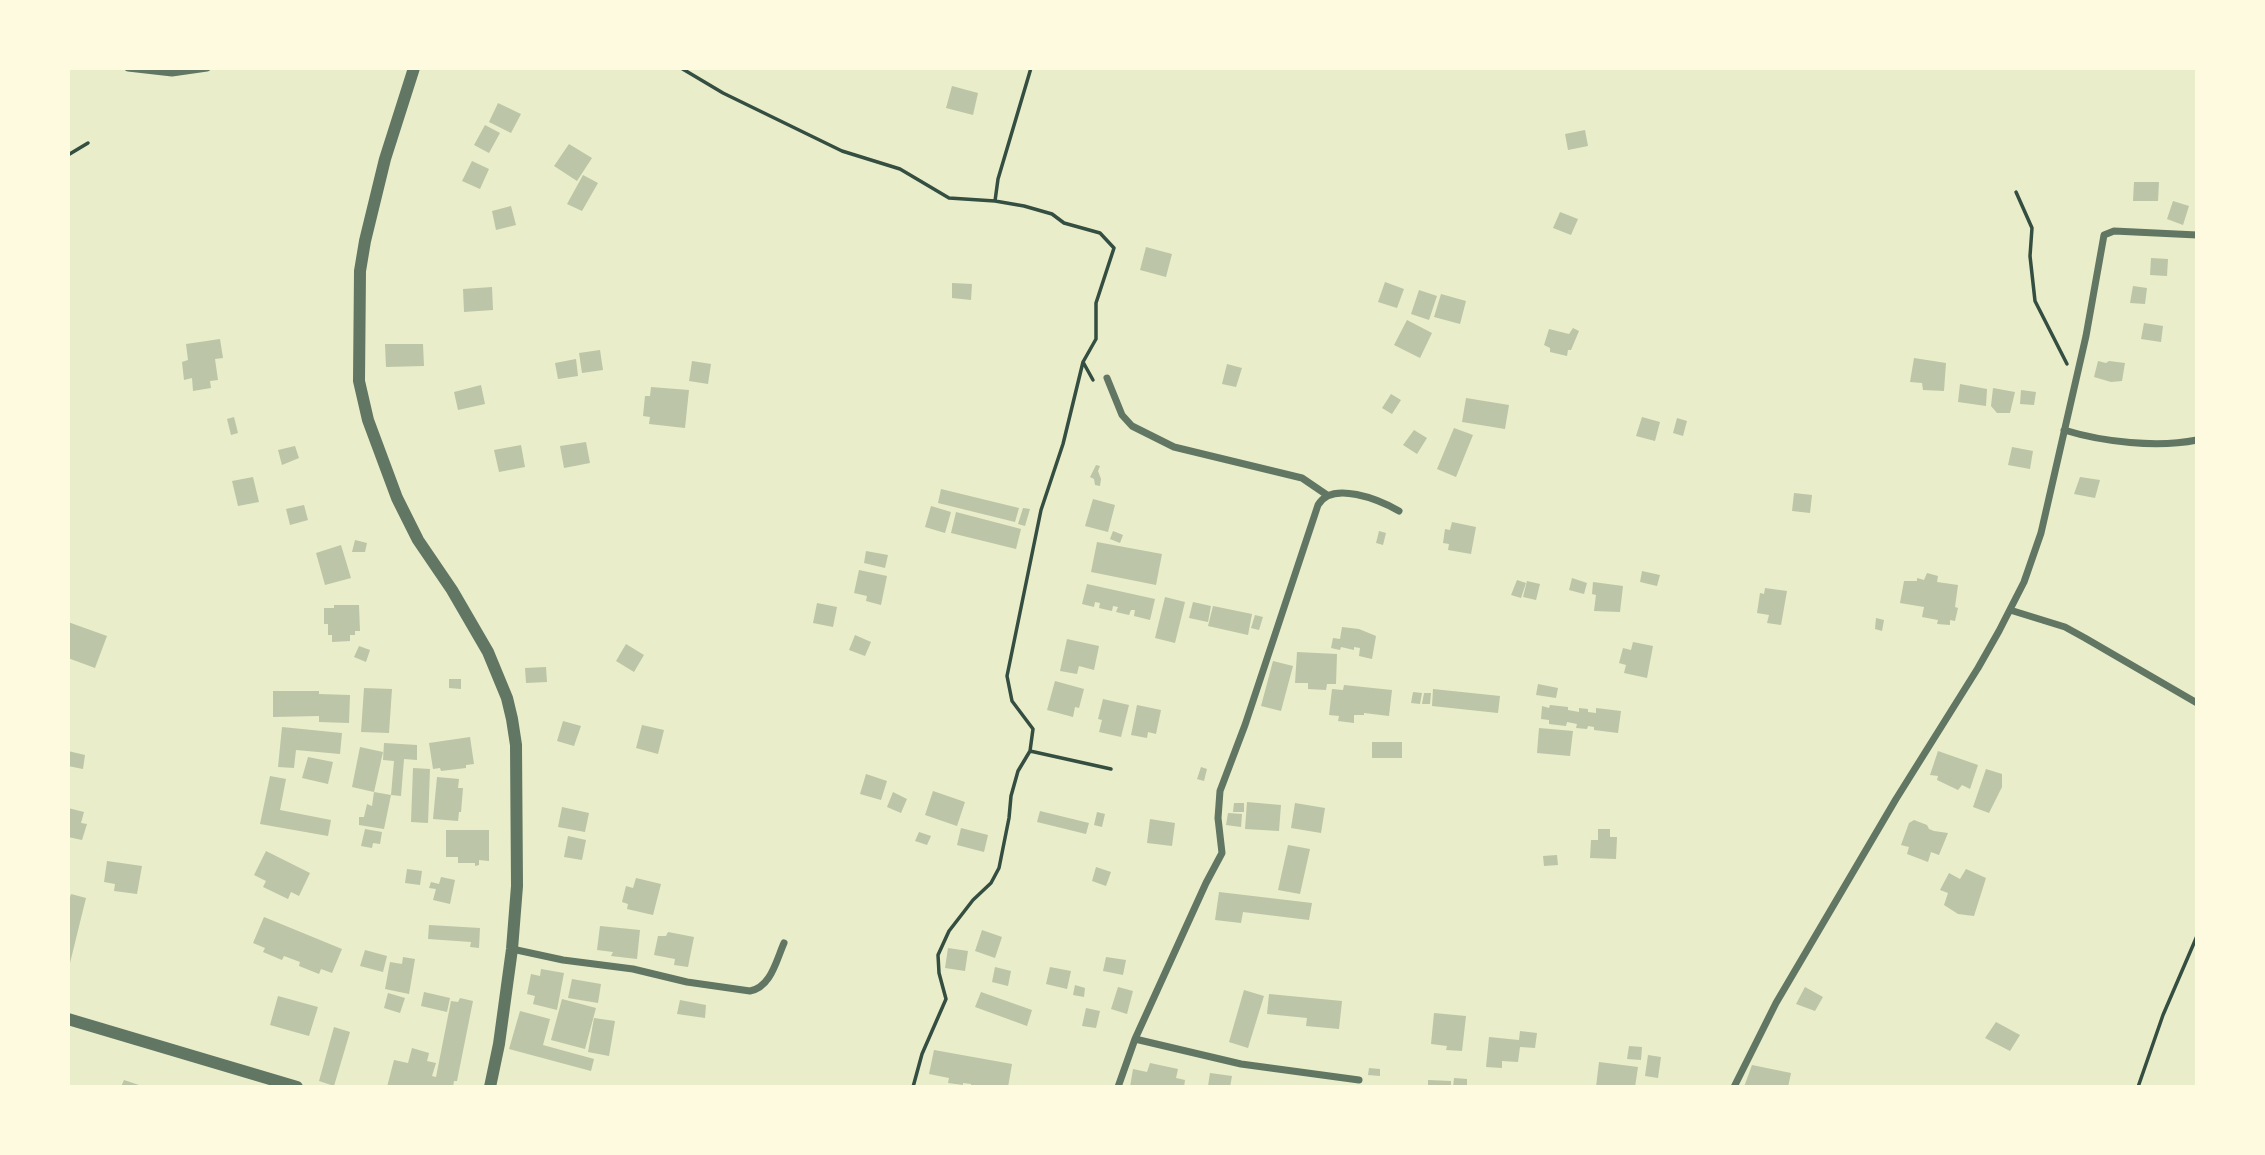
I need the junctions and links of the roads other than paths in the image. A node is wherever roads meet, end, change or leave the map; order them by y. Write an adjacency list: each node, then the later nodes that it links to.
1 (128, 68): 2 (street)
2 (207, 68)
3 (414, 68): 13 (street)
4 (2197, 236): 6 (street)
5 (1107, 378): 8 (street)
6 (2064, 430): 7 (street); 10 (street)
7 (2197, 440)
8 (1327, 495): 9 (street); 15 (street)
9 (1399, 511)
10 (2010, 610): 11 (street); 20 (street)
11 (2197, 703)
12 (784, 943): 13 (street)
13 (512, 949): 18 (street)
14 (68, 1019): 17 (street)
15 (1135, 1039): 16 (street); 19 (street)
16 (1359, 1080)
17 (297, 1087)
18 (490, 1087)
19 (1118, 1087)
20 (1734, 1087)

